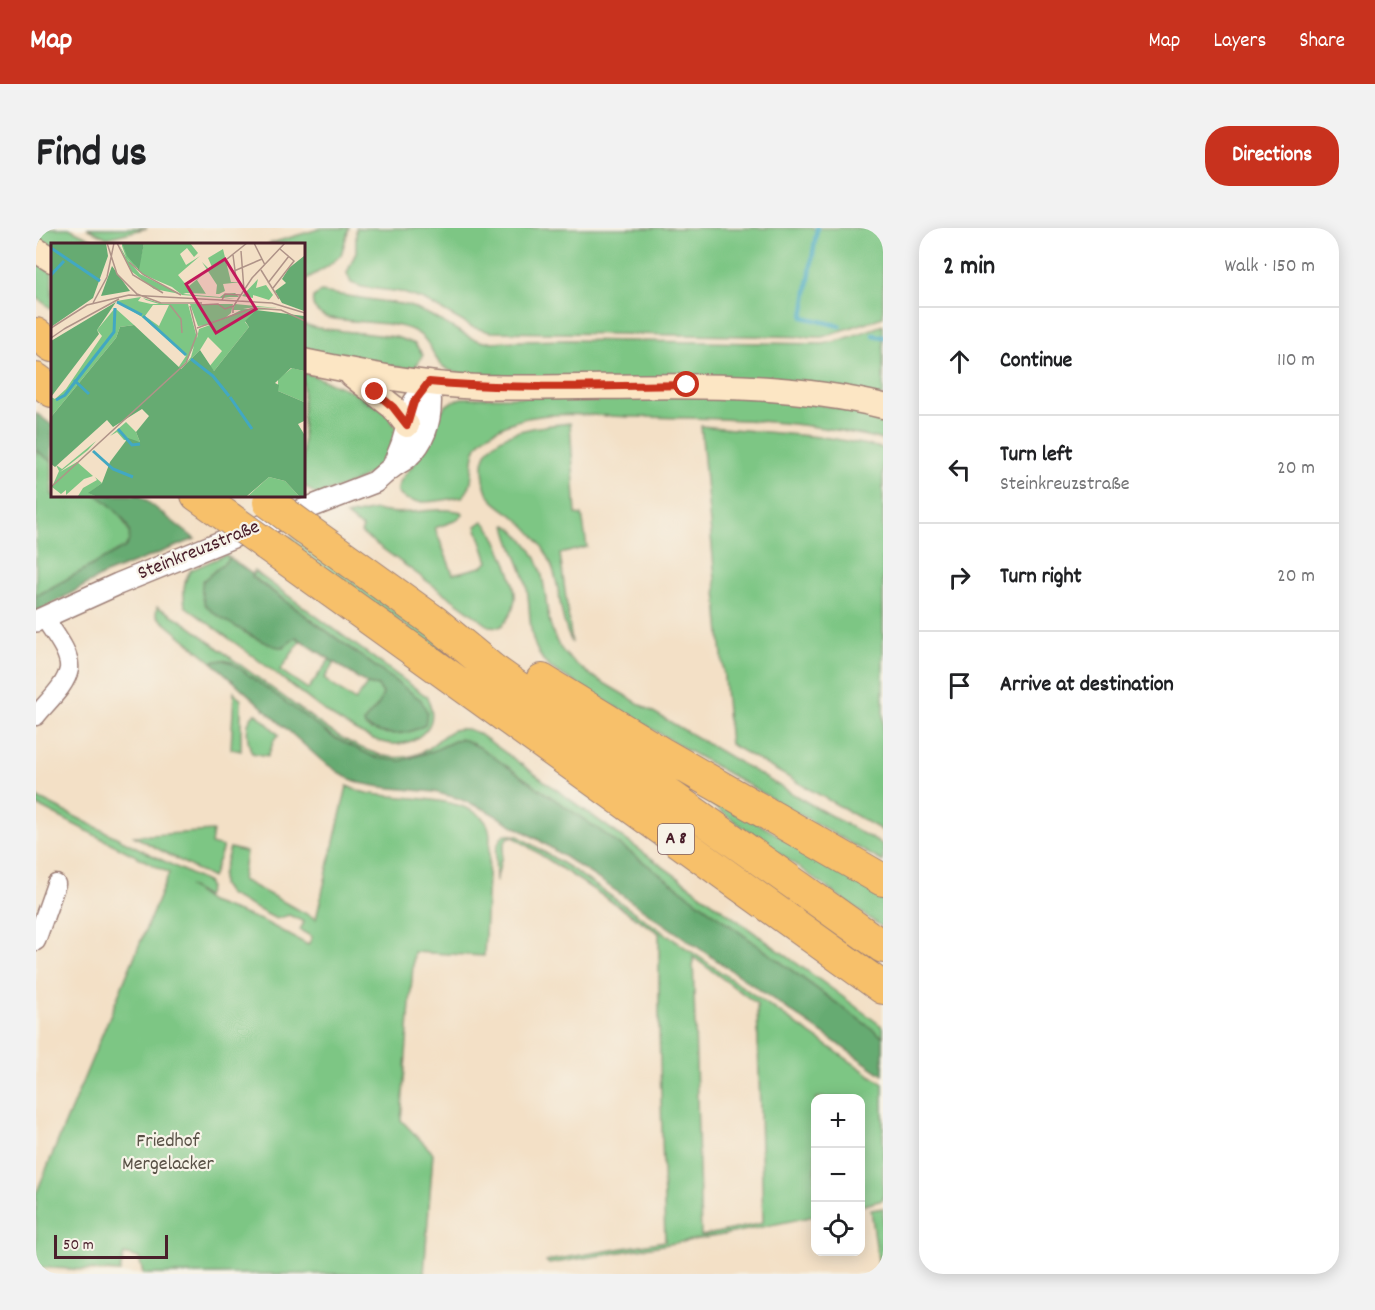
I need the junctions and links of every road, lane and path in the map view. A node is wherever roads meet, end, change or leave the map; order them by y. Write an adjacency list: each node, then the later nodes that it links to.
1 (36, 250): 2 (main road)
2 (51, 259)
3 (36, 334): 4 (highway)
4 (51, 345)
5 (304, 361): 6 (main road)
6 (345, 370): 8 (main road); 11 (main road)
7 (36, 379): 9 (highway)
8 (429, 382): 10 (main road); 11 (street); 12 (street, Steinkreuzstraße)
9 (51, 390)
10 (883, 406)
11 (407, 425): 12 (street)
12 (393, 467): 15 (street, Steinkreuzstraße)
13 (198, 496): 22 (highway, A 8, bridge)
14 (264, 499): 16 (highway, A 8, bridge)
15 (40, 619): 17 (street)
16 (435, 622): 18 (highway, A 8); 21 (highway, A 8)
17 (36, 716)
18 (883, 880)
19 (56, 884): 20 (street)
20 (36, 941)
21 (883, 947)
22 (883, 988)

